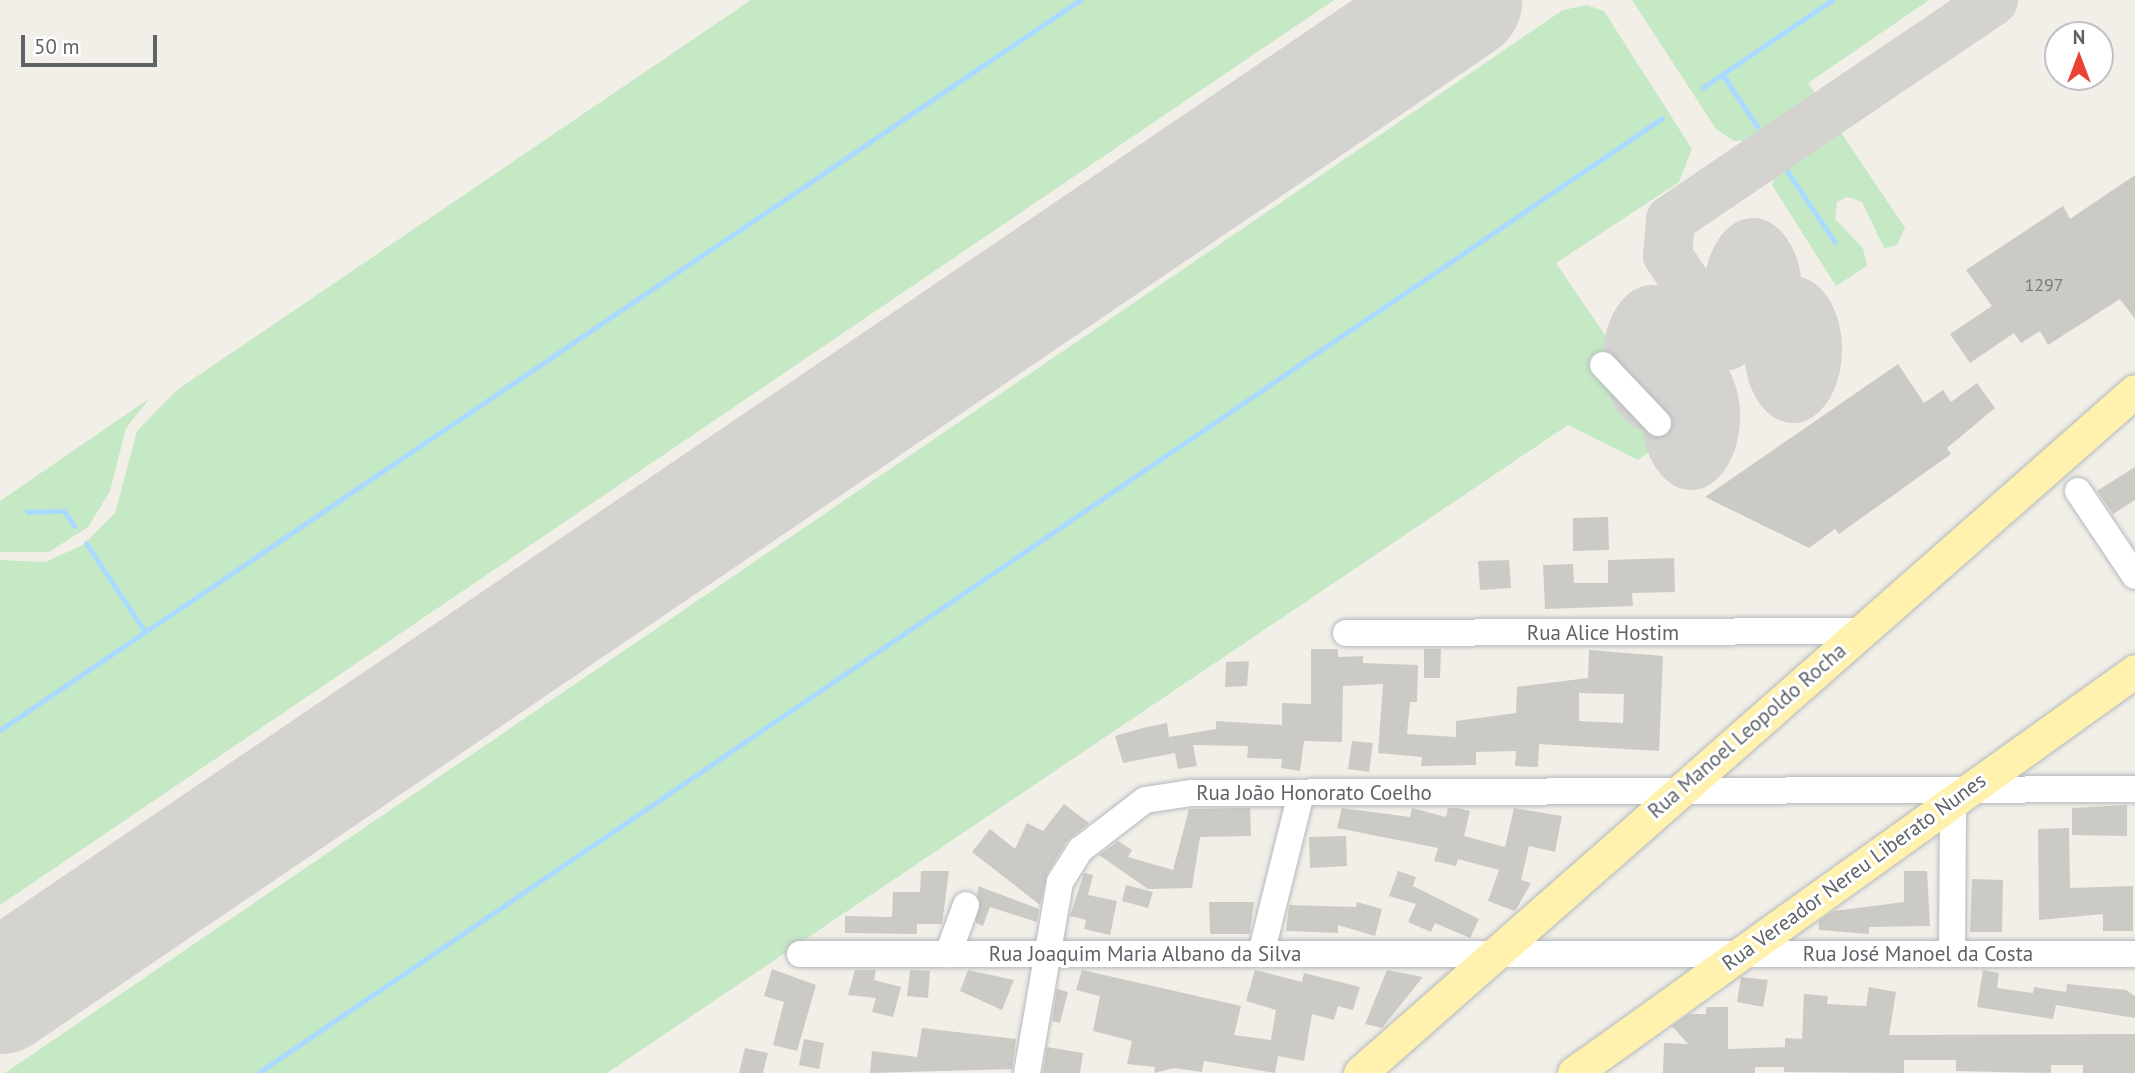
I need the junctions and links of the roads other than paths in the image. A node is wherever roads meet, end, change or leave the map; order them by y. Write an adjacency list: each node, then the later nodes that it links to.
1 (1604, 365): 3 (street)
2 (2135, 391): 6 (main road, Rua Manoel Leopoldo Rocha)
3 (1658, 423)
4 (2078, 491): 5 (street)
5 (2135, 576)
6 (1861, 631): 7 (street, Rua Alice Hostim); 10 (main road, Rua Manoel Leopoldo Rocha)
7 (1346, 632)
8 (2135, 671): 12 (main road, Rua Vereador Nereu Liberato Nunes)
9 (2135, 789): 12 (street, Rua João Honorato Coelho)
10 (1678, 792): 11 (street, Rua João Honorato Coelho); 12 (street, Rua João Honorato Coelho); 19 (main road, Rua Manoel Leopoldo Rocha)
11 (1301, 793): 17 (street, Rua João Honorato Coelho); 18 (street)
12 (1962, 795): 14 (main road, Rua Vereador Nereu Liberato Nunes); 20 (street)
13 (966, 905): 16 (street)
14 (1741, 953): 19 (street, Rua José Manoel da Costa); 20 (street, Rua José Manoel da Costa); 24 (main road, Rua Vereador Nereu Liberato Nunes)
15 (800, 954): 16 (street, Rua Joaquim Maria Albano da Silva)
16 (948, 954): 17 (street, Rua Joaquim Maria Albano da Silva)
17 (1047, 954): 18 (street, Rua Joaquim Maria Albano da Silva); 22 (street, Rua João Honorato Coelho)
18 (1261, 954): 19 (street, Rua Joaquim Maria Albano da Silva)
19 (1491, 954): 23 (main road, Rua Manoel Leopoldo Rocha)
20 (1952, 954): 21 (street, Rua José Manoel da Costa)
21 (2135, 954)
22 (1027, 1073)
23 (1360, 1073)
24 (1574, 1073)

